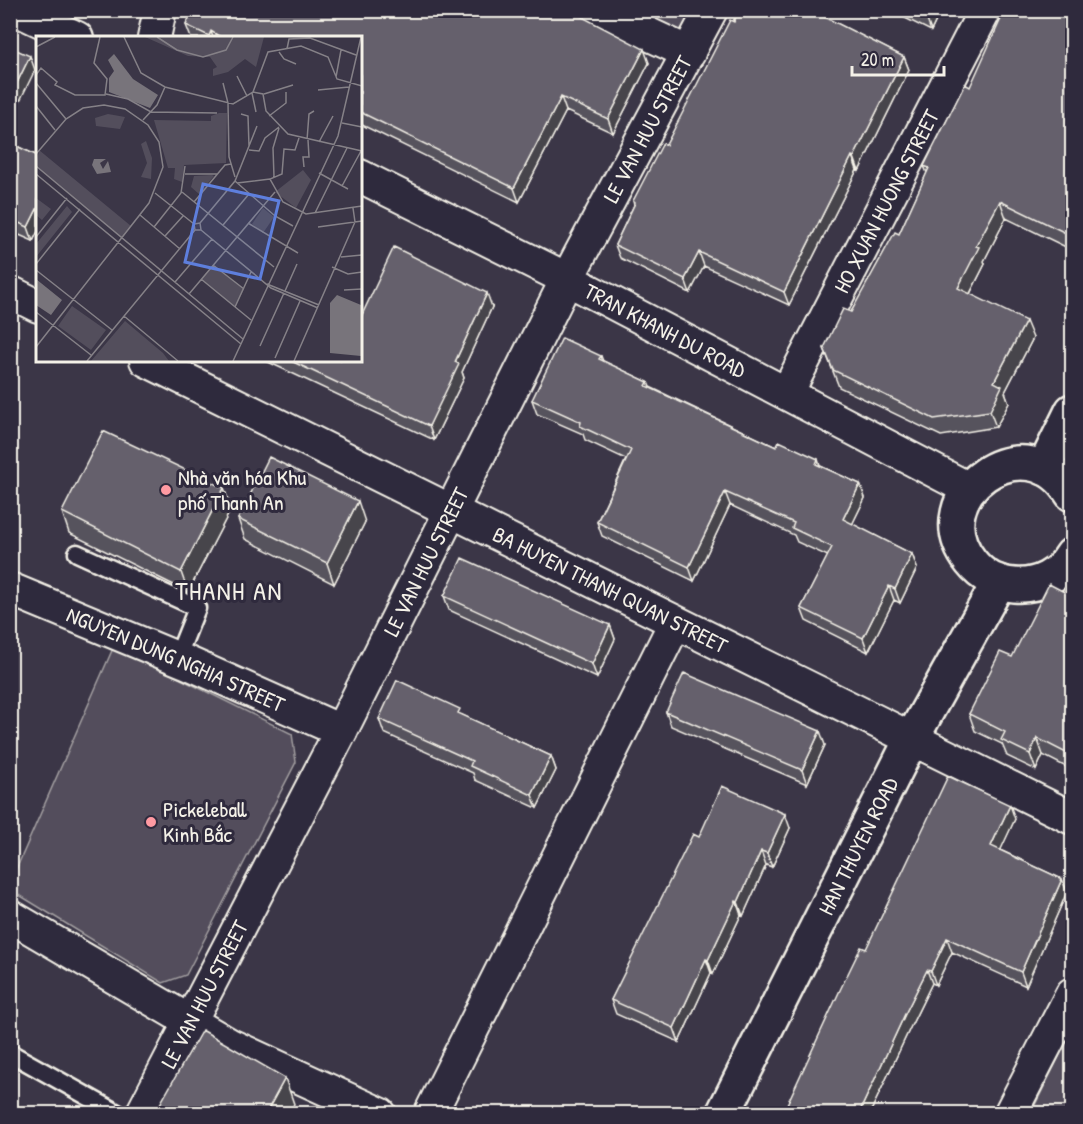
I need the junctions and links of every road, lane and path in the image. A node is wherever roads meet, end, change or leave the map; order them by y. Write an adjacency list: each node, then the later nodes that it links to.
1 (18, 10): 6 (street)
2 (160, 10): 7 (street)
3 (597, 10): 8 (street)
4 (711, 10): 8 (street, LE VAN HUU STREET)
5 (985, 10): 14 (street, HO XUAN HUONG STREET)
6 (73, 36)
7 (154, 36)
8 (689, 53): 10 (street, LE VAN HUU STREET)
9 (362, 177): 10 (street, TRAN KHANH DU ROAD)
10 (567, 279): 14 (street, TRAN KHANH DU ROAD); 19 (street, LE VAN HUU STREET)
11 (10, 292): 12 (street)
12 (36, 305)
13 (150, 362): 19 (street, BA HUYEN THANH QUAN STREET)
14 (787, 393): 17 (street, TRAN KHANH DU ROAD)
15 (1072, 411): 16 (street)
16 (1044, 468): 17 (street); 18 (street)
17 (969, 489): 22 (street)
18 (1072, 494)
19 (450, 511): 24 (street, BA HUYEN THANH QUAN STREET); 26 (street, LE VAN HUU STREET)
20 (77, 554): 25 (lane)
21 (1072, 555): 22 (street)
22 (999, 582): 27 (street, HAN THUYEN ROAD)
23 (10, 589): 25 (street, NGUYEN DUNG NGHIA STREET)
24 (675, 623): 27 (street, BA HUYEN THANH QUAN STREET); 36 (street)
25 (177, 658): 26 (street, NGUYEN DUNG NGHIA STREET)
26 (341, 731): 31 (street, LE VAN HUU STREET)
27 (911, 740): 28 (street, BA HUYEN THANH QUAN STREET); 37 (street, HAN THUYEN ROAD)
28 (1072, 818)
29 (10, 916): 31 (street)
30 (1072, 994): 38 (street)
31 (190, 1022): 34 (street, LE VAN HUU STREET); 35 (street)
32 (12, 1054): 33 (lane)
33 (119, 1113)
34 (142, 1113)
35 (380, 1113)
36 (430, 1113)
37 (723, 1113)
38 (1010, 1113)

